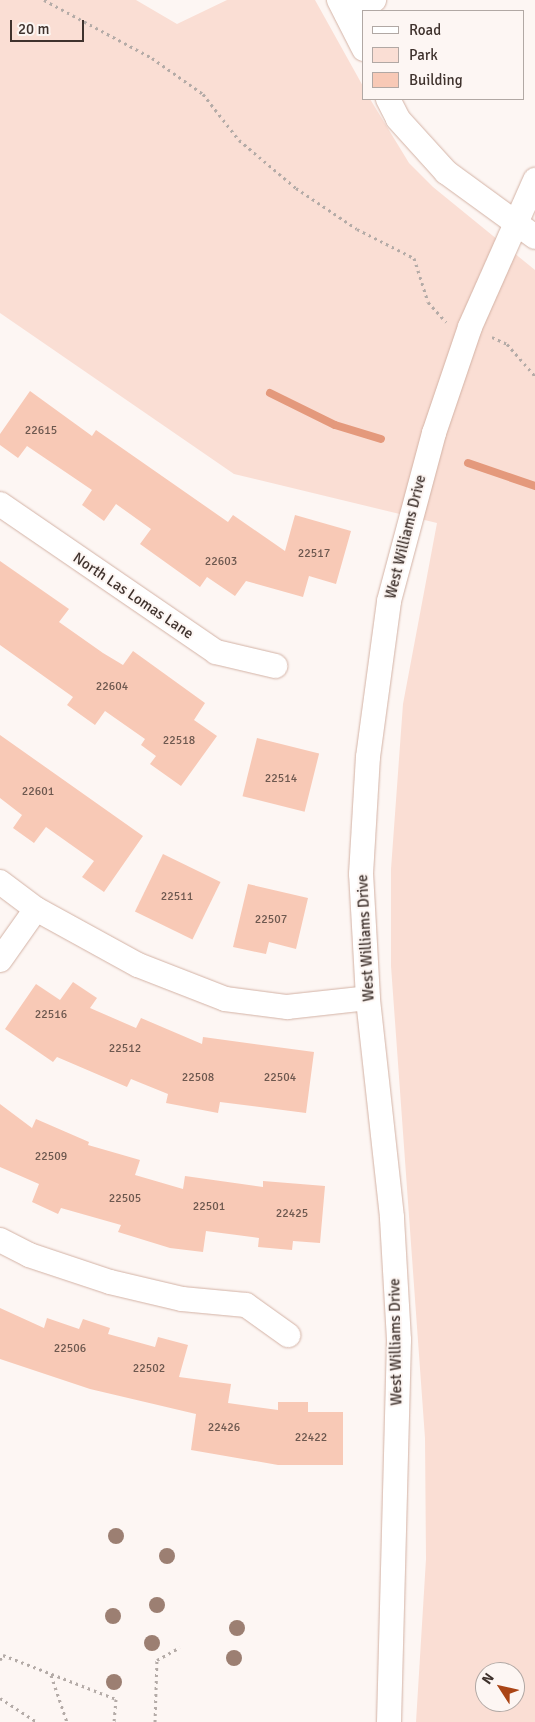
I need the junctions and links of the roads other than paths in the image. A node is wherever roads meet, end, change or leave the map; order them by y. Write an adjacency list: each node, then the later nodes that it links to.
1 (374, 0): 2 (street)
2 (343, 7): 3 (street)
3 (362, 45)
4 (388, 100): 6 (street)
5 (535, 180): 6 (street, West Williams Drive)
6 (515, 222): 7 (street); 13 (street, West Williams Drive)
7 (535, 237)
8 (0, 504): 9 (street, North Las Lomas Lane)
9 (275, 666)
10 (0, 882): 11 (street)
11 (36, 908): 12 (street); 13 (street)
12 (0, 960)
13 (368, 998): 16 (street, West Williams Drive)
14 (0, 1240): 15 (street)
15 (288, 1335)
16 (389, 1722)

